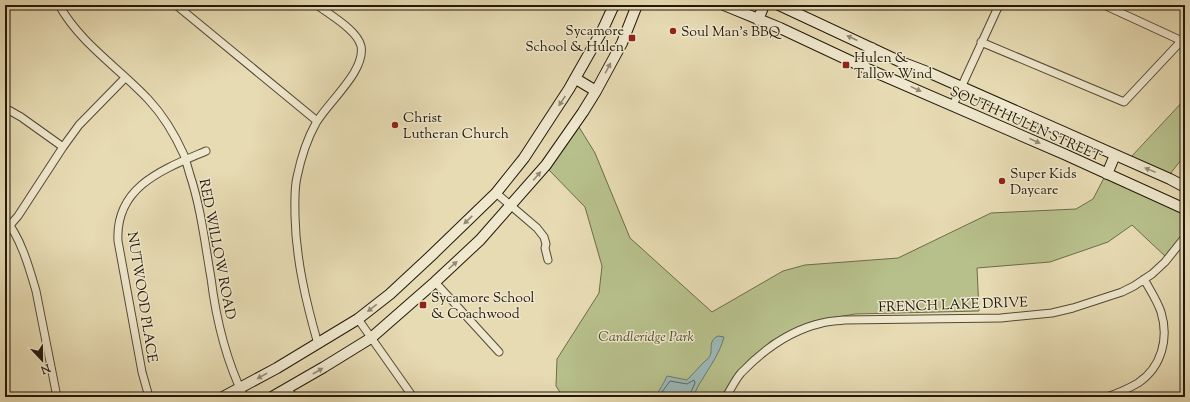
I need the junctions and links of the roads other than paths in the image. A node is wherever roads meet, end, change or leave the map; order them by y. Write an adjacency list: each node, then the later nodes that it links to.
1 (59, 5): 16 (street, RED WILLOW ROAD)
2 (176, 5): 22 (street)
3 (317, 5): 22 (street)
4 (614, 5): 17 (main road)
5 (637, 5): 19 (main road, one-way to 5)
6 (724, 5): 11 (main road, SOUTH HULEN STREET)
7 (764, 5): 11 (main road)
8 (779, 5): 14 (main road, SOUTH HULEN STREET, one-way to 8)
9 (999, 5): 13 (street)
10 (1104, 5): 12 (street)
11 (758, 20): 15 (main road, SOUTH HULEN STREET)
12 (1183, 39): 13 (street)
13 (981, 42): 18 (street)
14 (872, 48): 15 (main road); 18 (main road, SOUTH HULEN STREET)
15 (862, 66): 20 (main road, SOUTH HULEN STREET, one-way to 20)
16 (125, 78): 23 (street); 26 (street, RED WILLOW ROAD)
17 (576, 79): 19 (main road); 29 (main road, one-way to 29)
18 (961, 87): 20 (street); 25 (main road, SOUTH HULEN STREET)
19 (596, 91): 30 (main road, one-way to 19)
20 (953, 105): 27 (main road, SOUTH HULEN STREET, one-way to 27)
21 (5, 108): 23 (street)
22 (317, 121): 40 (street)
23 (63, 147): 33 (street)
24 (206, 150): 26 (street, NUTWOOD PLACE)
25 (1116, 155): 27 (main road); 28 (main road, SOUTH HULEN STREET, one-way to 25)
26 (185, 160): 42 (street, RED WILLOW ROAD); 45 (street, NUTWOOD PLACE)
27 (1107, 174): 31 (main road, SOUTH HULEN STREET)
28 (1185, 187)
29 (496, 193): 30 (street); 38 (main road, one-way to 38)
30 (511, 205): 35 (street); 37 (main road, one-way to 30)
31 (1185, 209)
32 (5, 219): 33 (street)
33 (8, 229): 44 (street)
34 (1185, 237): 36 (street, FRENCH LAKE DRIVE)
35 (548, 260)
36 (1144, 279): 49 (street, FRENCH LAKE DRIVE); 50 (street)
37 (434, 282): 39 (main road); 41 (street)
38 (358, 319): 39 (street); 40 (main road)
39 (371, 338): 43 (main road, one-way to 39); 48 (street)
40 (318, 344): 42 (main road, one-way to 42)
41 (499, 352)
42 (242, 393): 46 (main road)
43 (290, 393): 47 (main road)
44 (57, 397)
45 (148, 397)
46 (223, 397)
47 (272, 397)
48 (413, 397)
49 (726, 397)
50 (1107, 397)

